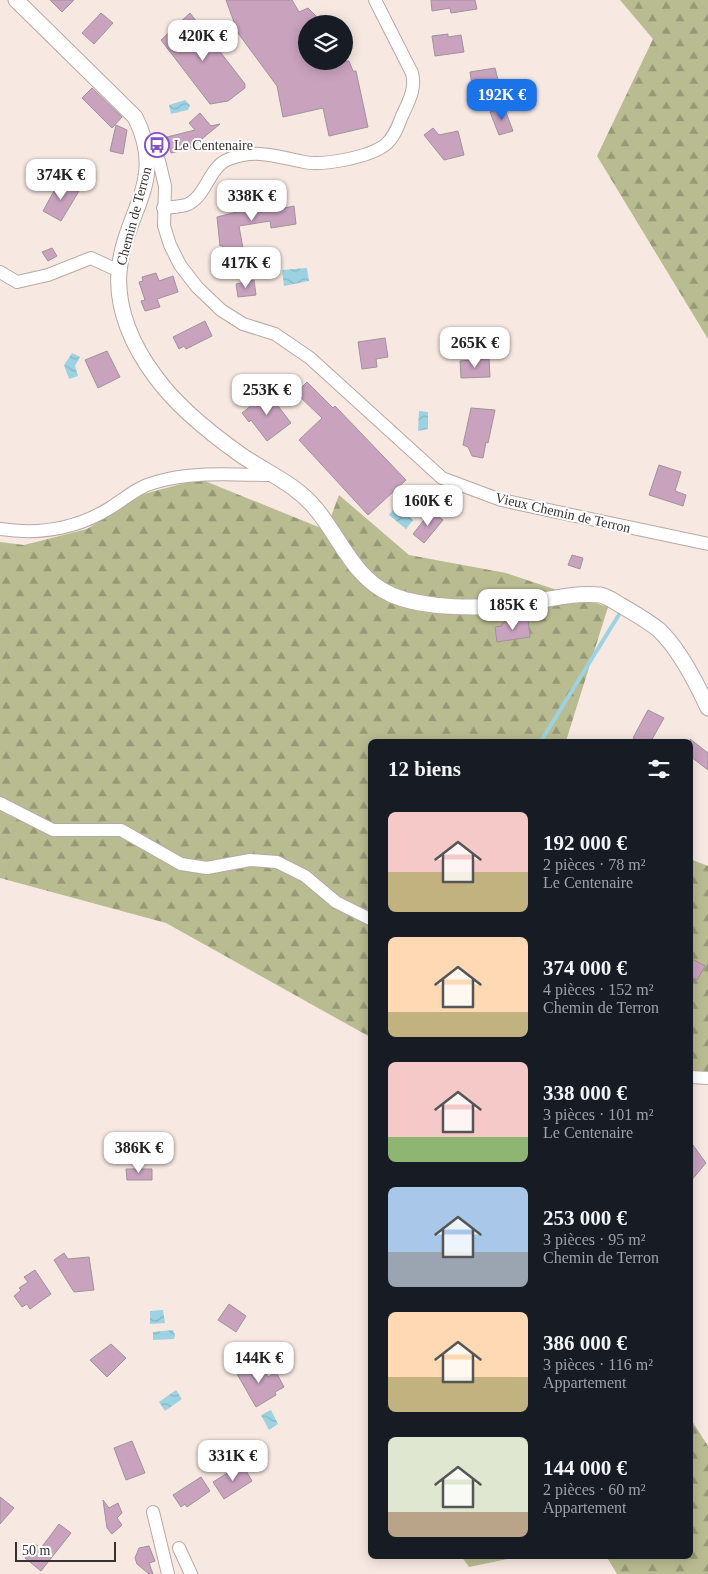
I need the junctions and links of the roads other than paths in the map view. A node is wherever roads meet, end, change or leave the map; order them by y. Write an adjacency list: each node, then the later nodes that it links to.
1 (16, 0): 3 (street, Chemin de Terron)
2 (374, 0): 4 (street)
3 (146, 142): 4 (street, Vieux Chemin de Terron); 5 (street, Chemin de Terron)
4 (163, 208): 9 (street, Vieux Chemin de Terron)
5 (119, 271): 6 (street); 7 (street, Chemin de Terron)
6 (0, 272)
7 (274, 474): 8 (street); 10 (street, Chemin de Terron)
8 (0, 528)
9 (708, 544)
10 (708, 708)
11 (0, 803): 12 (street)
12 (368, 918)
13 (693, 1077): 14 (street)
14 (708, 1078)
15 (153, 1512): 17 (street)
16 (179, 1548): 18 (street)
17 (168, 1574)
18 (191, 1574)

